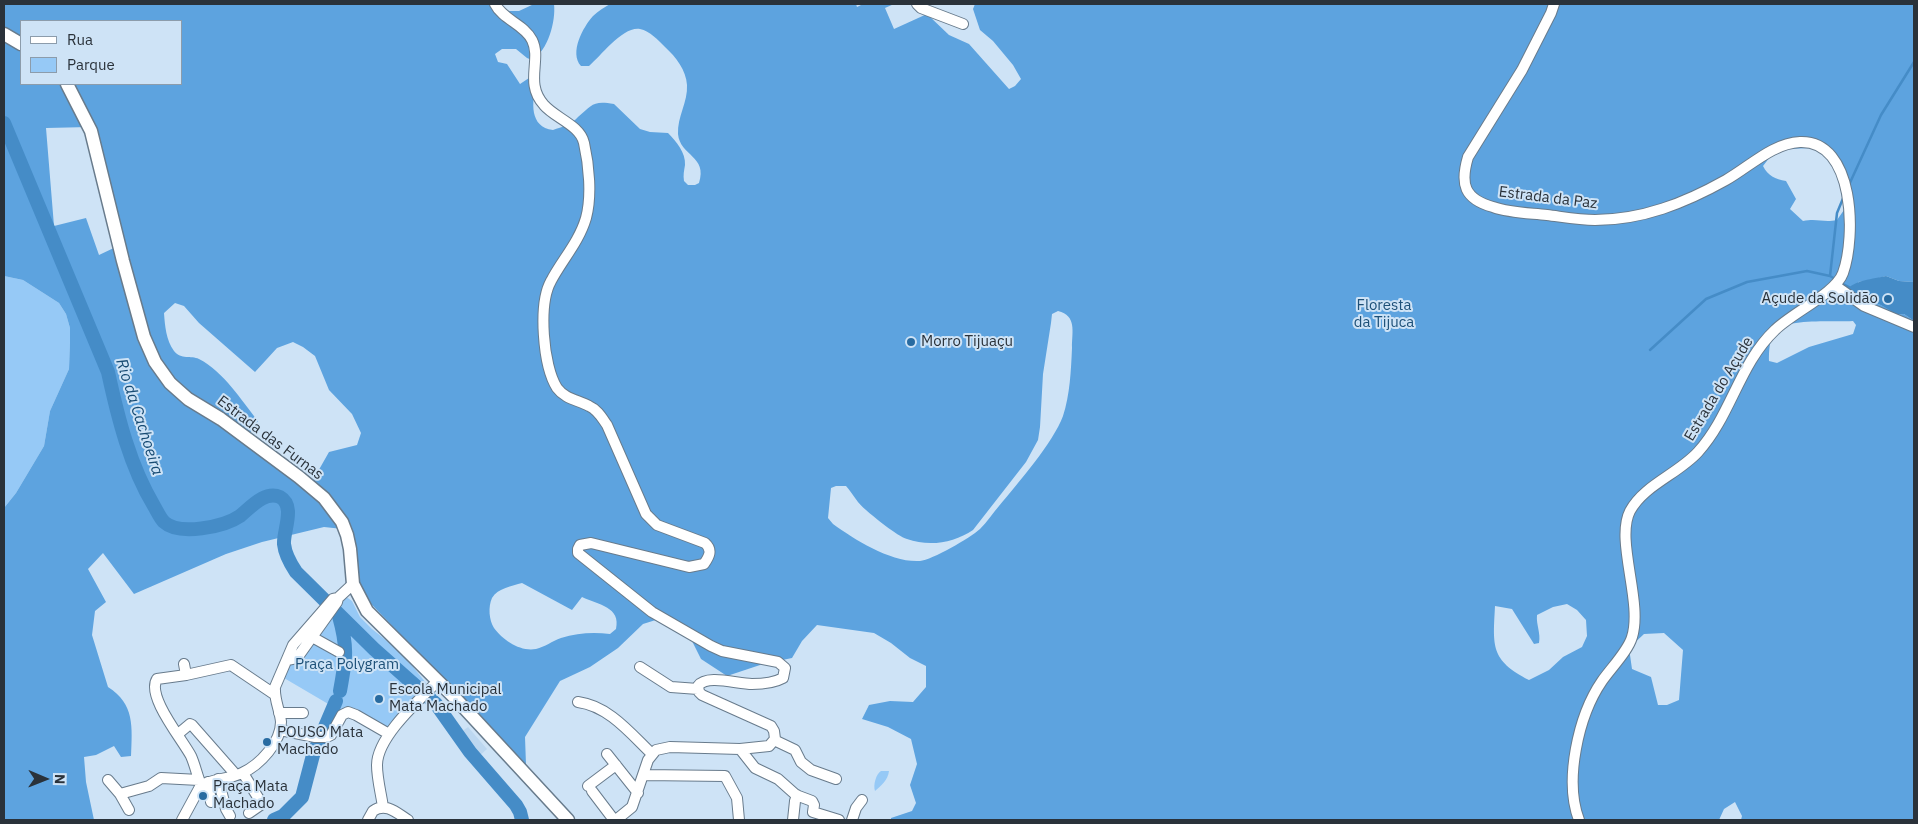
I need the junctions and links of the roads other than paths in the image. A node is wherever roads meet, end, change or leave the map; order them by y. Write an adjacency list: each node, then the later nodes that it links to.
1 (494, 4): 19 (street)
2 (918, 4): 4 (street)
3 (1554, 4): 8 (street, Estrada da Paz)
4 (964, 24)
5 (4, 34): 6 (main road)
6 (20, 43)
7 (68, 85): 10 (main road, Estrada das Furnas)
8 (1835, 285): 9 (street); 57 (street, Estrada do Açude)
9 (1914, 327)
10 (353, 584): 11 (street); 18 (main road, Estrada das Furnas)
11 (333, 603): 12 (street); 14 (street)
12 (312, 637): 13 (street); 14 (street)
13 (339, 652)
14 (287, 660): 20 (street)
15 (184, 664): 17 (street)
16 (640, 668): 19 (street)
17 (186, 675): 20 (street); 25 (street)
18 (434, 685): 26 (street); 51 (main road, Estrada das Furnas)
19 (698, 689): 27 (street)
20 (274, 694): 22 (street)
21 (578, 702): 30 (street)
22 (279, 713): 23 (street); 24 (street)
23 (303, 713)
24 (280, 730): 26 (street); 32 (street)
25 (180, 732): 32 (street); 37 (street)
26 (389, 734): 43 (street)
27 (774, 740): 28 (street); 36 (street)
28 (740, 749): 30 (street); 40 (street)
29 (608, 754): 31 (street)
30 (652, 754): 33 (street)
31 (616, 765): 38 (street); 52 (street)
32 (238, 773): 34 (street); 45 (street)
33 (644, 775): 38 (street); 53 (street)
34 (218, 779): 37 (street); 46 (street)
35 (108, 780): 39 (street)
36 (836, 780)
37 (203, 782): 39 (street); 42 (street); 48 (street)
38 (638, 793): 52 (street)
39 (120, 794): 44 (street)
40 (797, 796): 47 (street); 54 (street)
41 (862, 800): 56 (street)
42 (211, 802)
43 (383, 807): 49 (street); 50 (street)
44 (129, 810)
45 (249, 813)
46 (230, 816)
47 (812, 816): 55 (street)
48 (182, 820)
49 (368, 820)
50 (408, 820)
51 (568, 820)
52 (615, 820)
53 (739, 820)
54 (793, 820)
55 (839, 820)
56 (852, 820)
57 (1579, 820)

